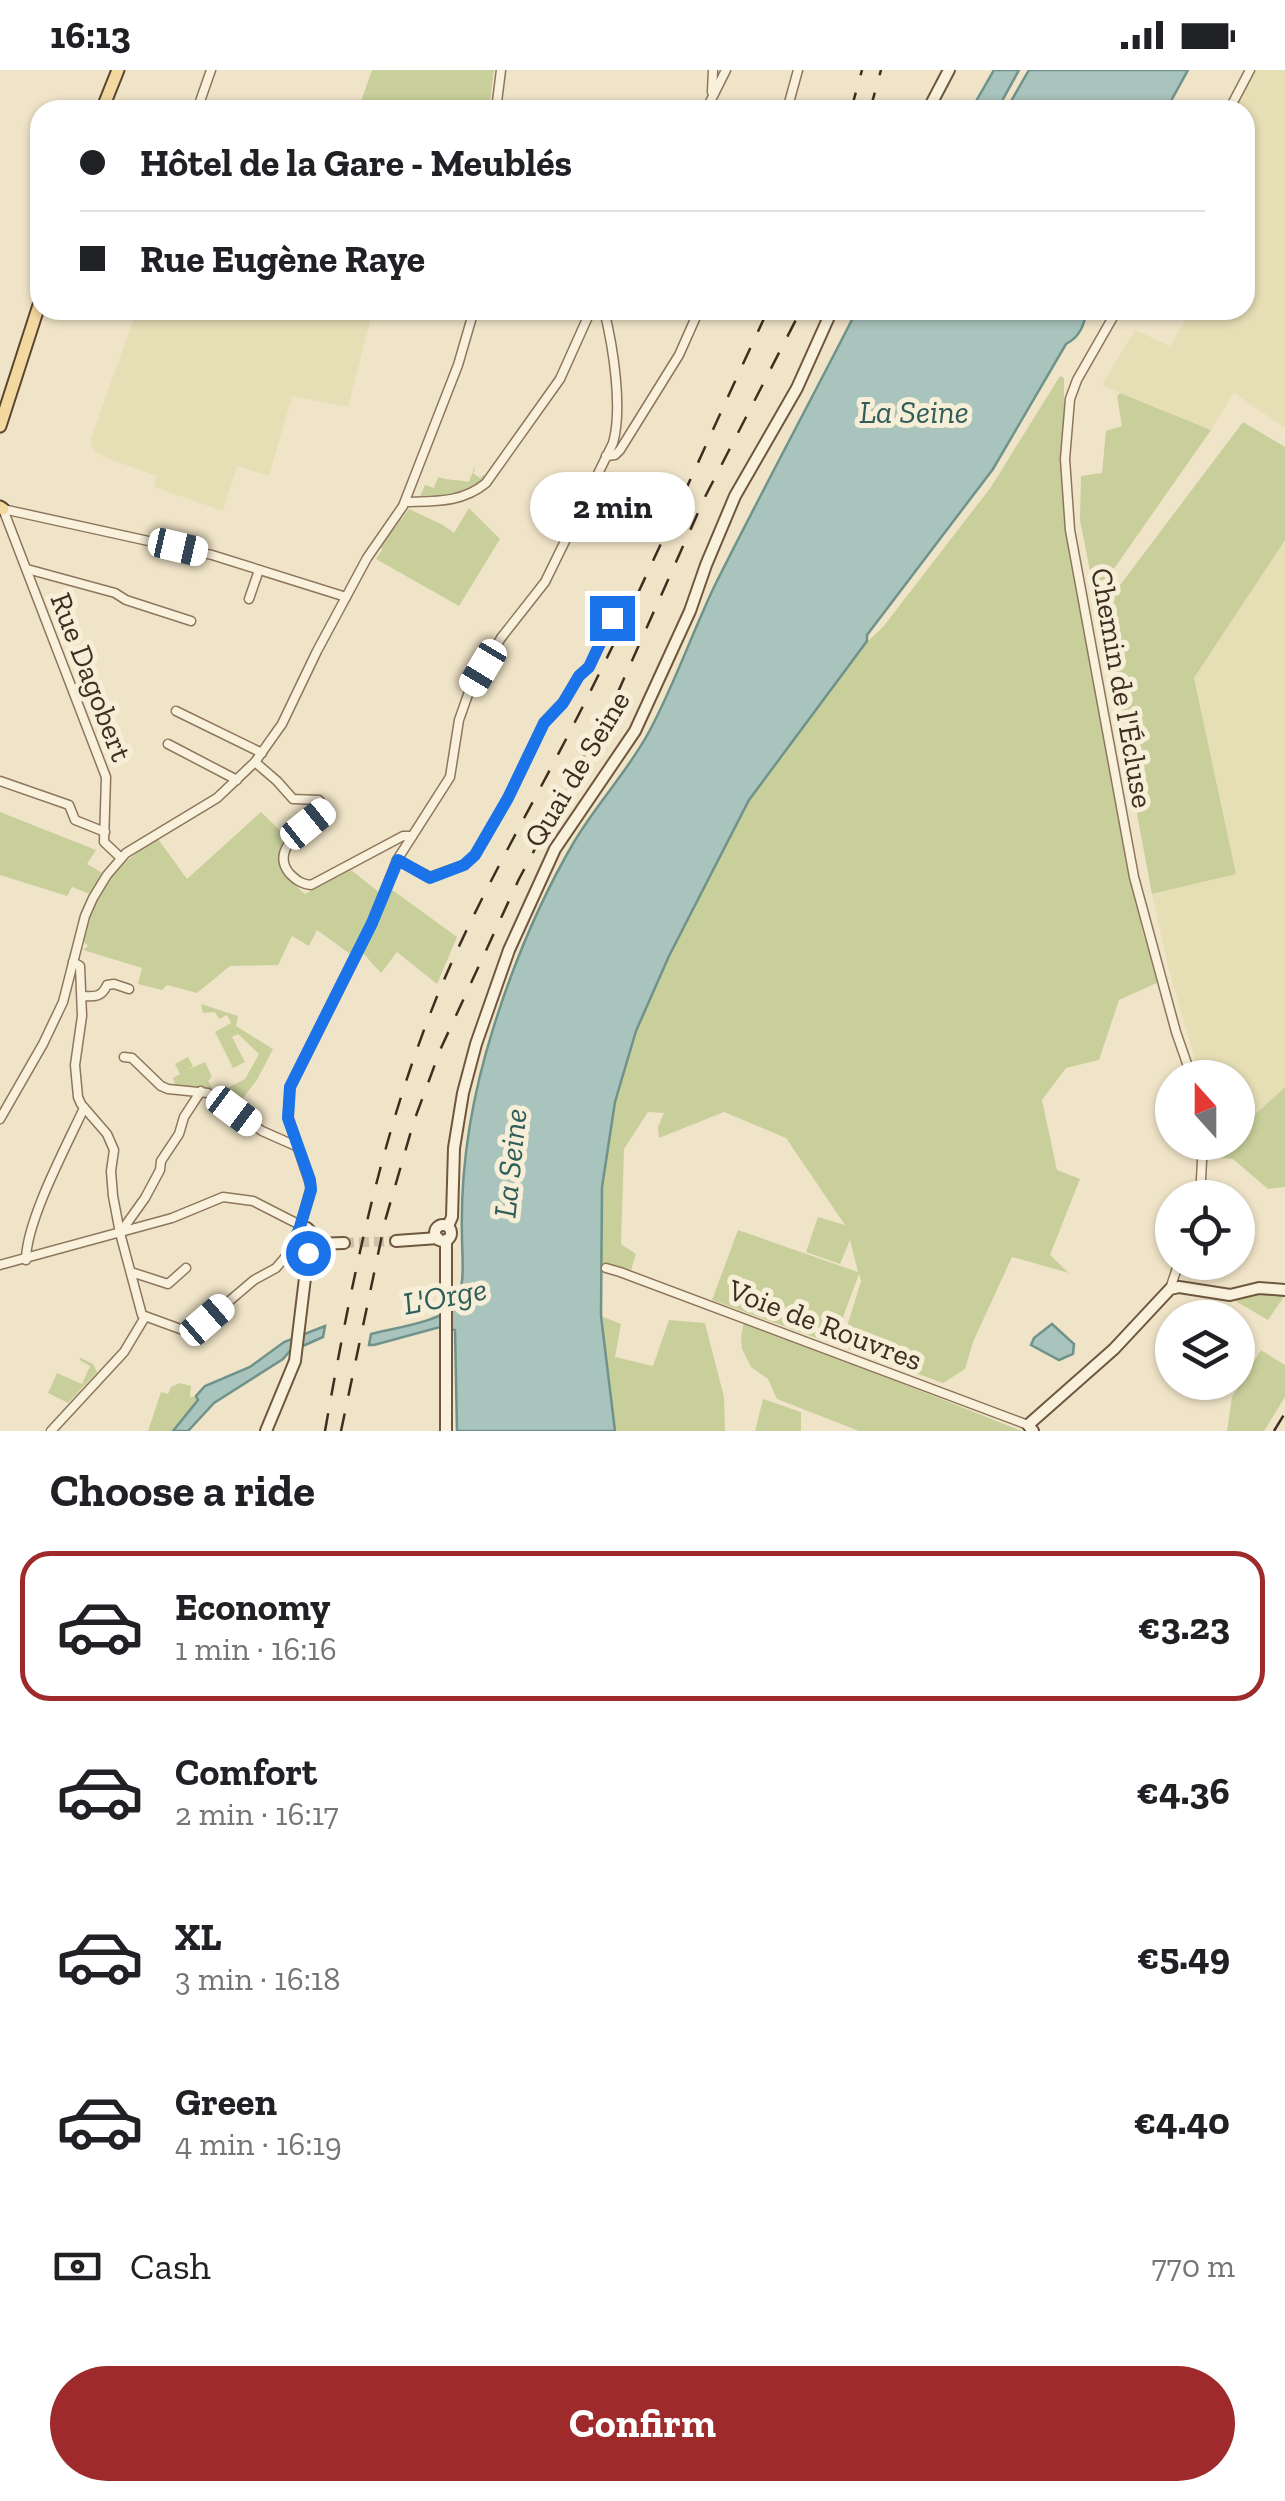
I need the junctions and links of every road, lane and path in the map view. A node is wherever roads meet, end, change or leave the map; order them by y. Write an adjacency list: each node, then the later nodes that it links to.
1 (119, 70): 10 (main road)
2 (211, 70): 11 (street)
3 (501, 70): 12 (street)
4 (713, 70): 9 (street)
5 (726, 70): 9 (street)
6 (798, 70): 14 (street)
7 (950, 70): 15 (main road)
8 (1250, 70): 16 (street)
9 (712, 96): 13 (street)
10 (108, 100)
11 (201, 100)
12 (497, 100)
13 (710, 100)
14 (790, 100)
15 (934, 100)
16 (1234, 100)
17 (34, 320): 24 (main road)
18 (471, 320): 28 (street)
19 (586, 320): 28 (street)
20 (606, 320): 27 (street)
21 (695, 320): 27 (street)
22 (827, 320): 57 (main road, Quai de Seine)
23 (1110, 320): 50 (street, Chemin de l'Écluse)
24 (10, 389): 25 (main road); 26 (main road)
25 (0, 412)
26 (0, 426)
27 (606, 456): 43 (street)
28 (405, 502): 32 (street)
29 (2, 508): 30 (street, Rue Dagobert); 31 (street)
30 (27, 569): 35 (street); 42 (street, Rue Dagobert)
31 (260, 570): 32 (street); 33 (street)
32 (346, 597): 38 (street)
33 (249, 599)
34 (618, 604): 45 (street)
35 (191, 622)
36 (176, 711): 38 (street)
37 (168, 744): 40 (street)
38 (262, 753): 39 (street)
39 (256, 762): 40 (street); 43 (street)
40 (237, 780): 44 (street)
41 (0, 781): 42 (street)
42 (105, 832): 44 (street)
43 (412, 836): 45 (street)
44 (121, 858): 46 (street)
45 (398, 860): 54 (street)
46 (73, 962): 48 (street); 53 (street)
47 (129, 988): 48 (street)
48 (82, 996): 52 (street)
49 (124, 1056): 51 (street)
50 (1186, 1060)
51 (201, 1091): 54 (street); 56 (street)
52 (84, 1108): 56 (street); 61 (street)
53 (0, 1120)
54 (296, 1146): 55 (street)
55 (300, 1228): 56 (street); 60 (main road); 60 (main road)
56 (120, 1233): 61 (street); 65 (street)
57 (442, 1239): 58 (main road); 73 (main road, Quai de Seine)
58 (396, 1242)
59 (344, 1243): 60 (main road)
60 (309, 1250): 69 (street); 72 (main road)
61 (26, 1260): 62 (street)
62 (0, 1265)
63 (186, 1268): 65 (street)
64 (606, 1268): 70 (street, Voie de Rouvres)
65 (130, 1272): 69 (street)
66 (1173, 1280): 67 (street)
67 (1170, 1289): 68 (main road); 70 (main road)
68 (1285, 1290)
69 (145, 1317): 71 (street)
70 (1030, 1428)
71 (51, 1431)
72 (266, 1431)
73 (446, 1431)

